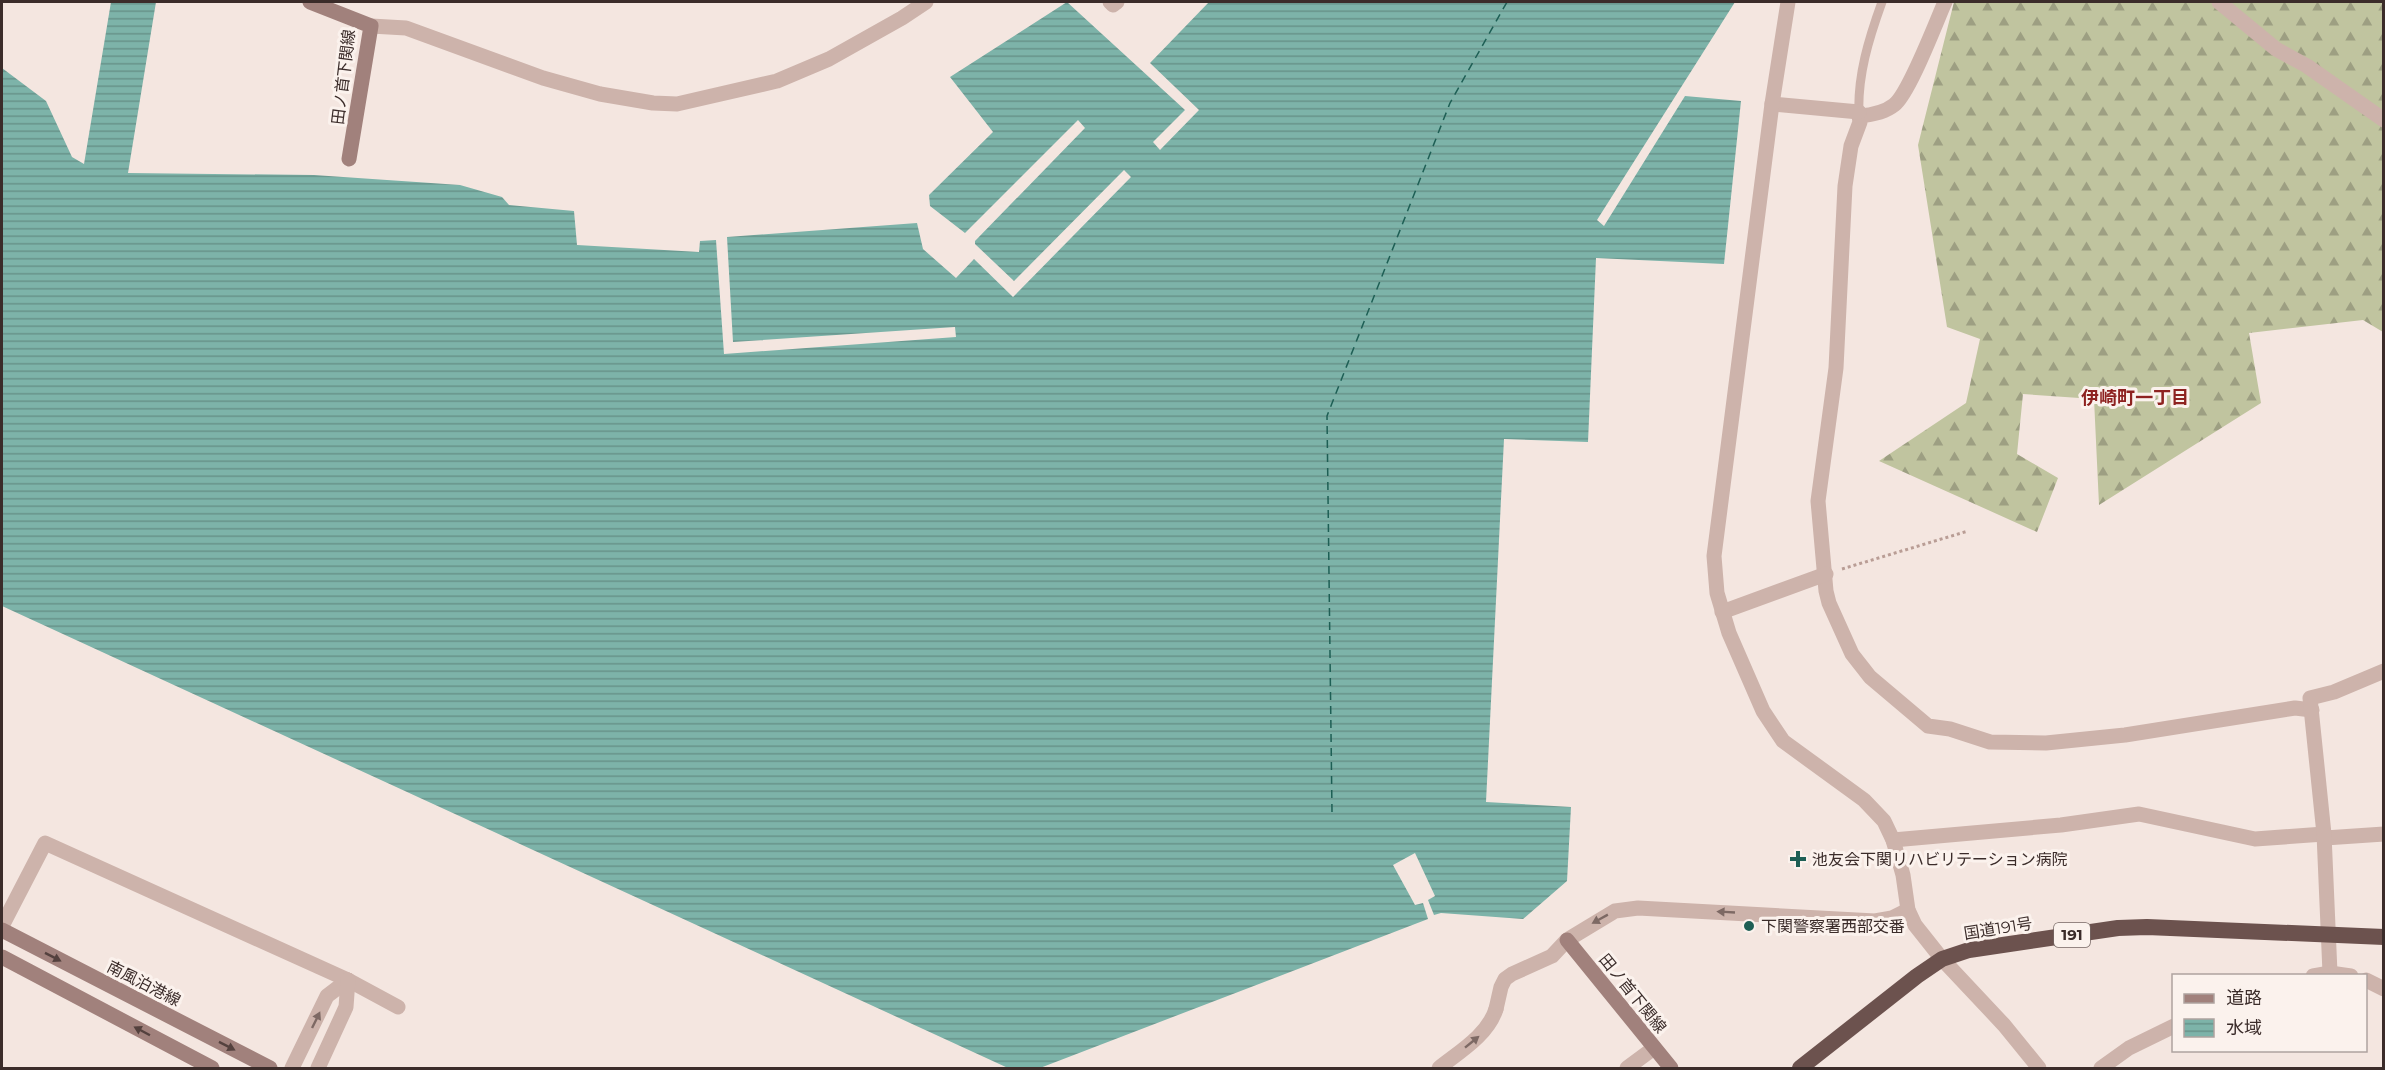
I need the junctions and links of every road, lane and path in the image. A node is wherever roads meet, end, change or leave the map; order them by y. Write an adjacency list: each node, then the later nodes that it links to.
1 (310, 2): 9 (main road, 田ノ首下関線)
2 (926, 2): 9 (street)
3 (1110, 2): 4 (street)
4 (1117, 2)
5 (1788, 2): 10 (street)
6 (1882, 2): 11 (lane)
7 (1945, 2): 11 (street)
8 (2218, 2): 12 (street)
9 (371, 26): 13 (main road, 田ノ首下関線)
10 (1772, 104): 11 (street); 16 (street)
11 (1859, 114): 15 (street)
12 (2384, 120)
13 (349, 159)
14 (1968, 531): 15 (path)
15 (1826, 574): 16 (street); 18 (street)
16 (1722, 612): 21 (street)
17 (2384, 672): 18 (street)
18 (2312, 710): 20 (street)
19 (2384, 834): 20 (street)
20 (2324, 836): 21 (street); 24 (street)
21 (1893, 840): 22 (street)
22 (1908, 910): 26 (street, one-way to 26); 28 (street)
23 (2, 928): 32 (street); 39 (main road, 南風泊港線, one-way to 39)
24 (2328, 934): 25 (highway, 国道191号 / 191); 28 (highway, 国道191号 / 191); 29 (street)
25 (2384, 937)
26 (1567, 940): 37 (main road, 田ノ首下関線); 42 (street, one-way to 26)
27 (2, 957): 38 (main road, one-way to 27)
28 (1942, 959): 45 (highway, 国道191号 / 191); 46 (street)
29 (2330, 973): 30 (street); 31 (street)
30 (2322, 974)
31 (2341, 974)
32 (348, 980): 35 (street); 40 (street, one-way to 32); 41 (street)
33 (2367, 980): 34 (street)
34 (2384, 989)
35 (398, 1006)
36 (2172, 1027): 47 (street)
37 (1654, 1048): 43 (street); 44 (main road, 田ノ首下関線)
38 (212, 1068)
39 (270, 1068)
40 (292, 1068)
41 (318, 1068)
42 (1439, 1068)
43 (1627, 1068)
44 (1671, 1068)
45 (1800, 1068)
46 (2039, 1068)
47 (2101, 1068)

